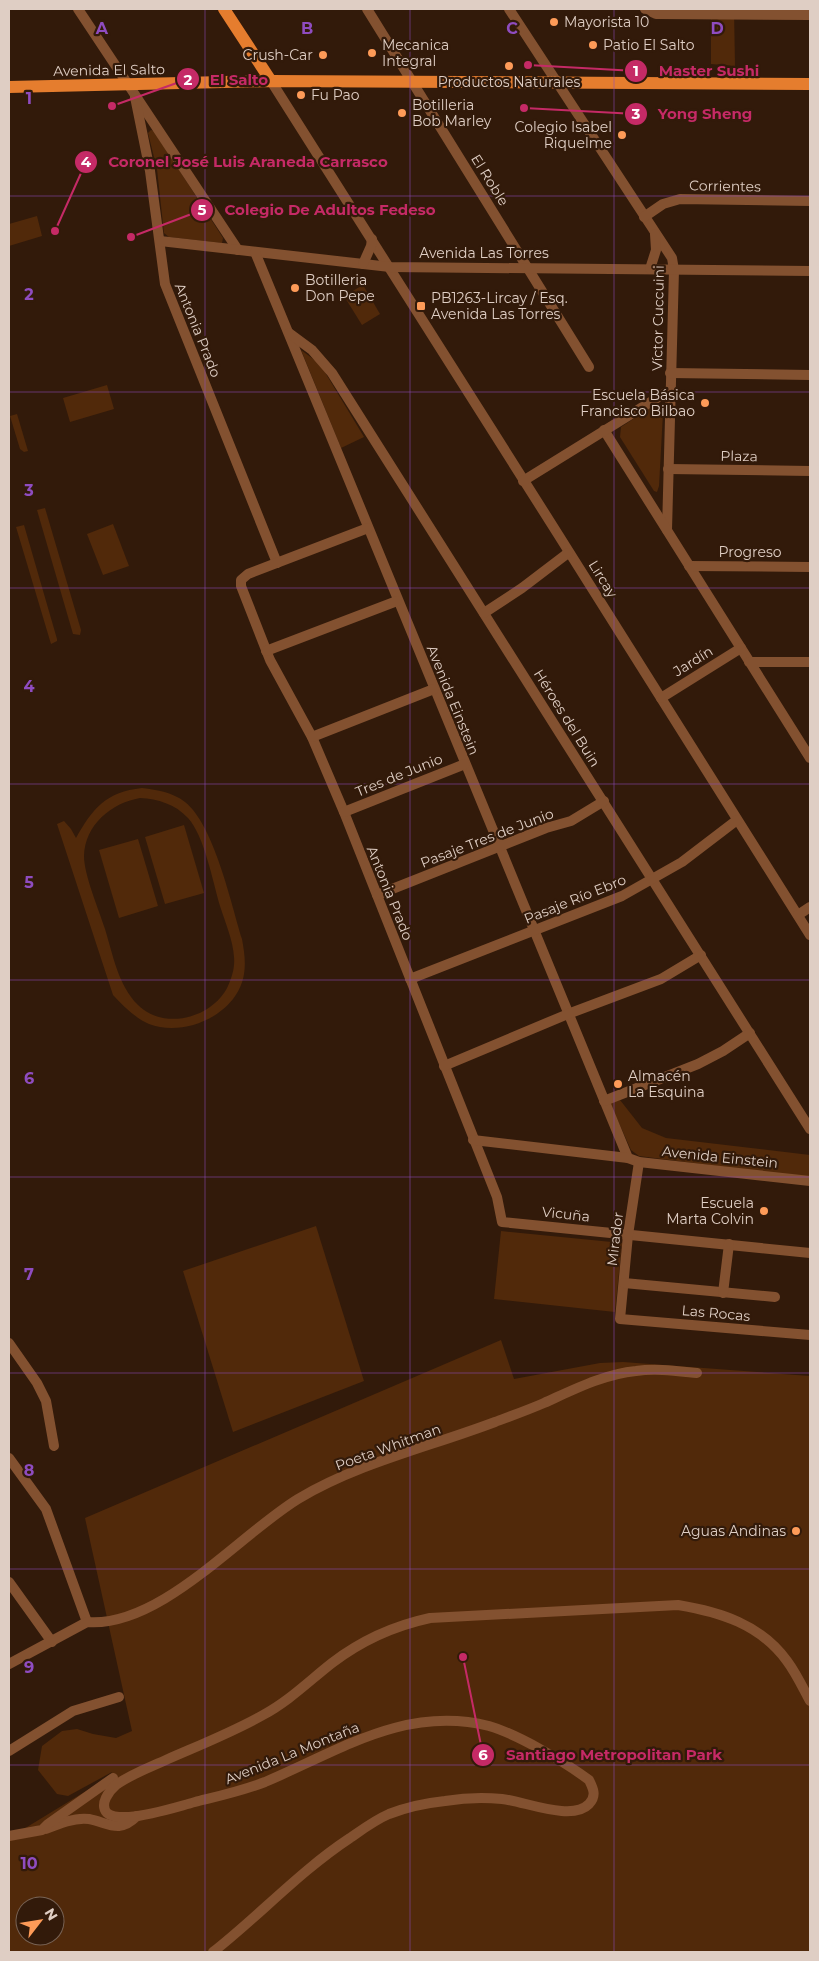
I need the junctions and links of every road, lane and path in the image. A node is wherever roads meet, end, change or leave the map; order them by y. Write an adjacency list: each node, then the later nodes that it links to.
1 (78, 9): 11 (street)
2 (224, 9): 7 (main road, Lircay)
3 (367, 9): 8 (street, El Roble)
4 (509, 9): 9 (street, Víctor Cuccuini)
5 (646, 10): 6 (street)
6 (810, 15)
7 (271, 82): 8 (main road, Avenida El Salto); 11 (main road, Avenida El Salto); 17 (street, Lircay)
8 (414, 82): 9 (main road, Avenida El Salto); 23 (street, El Roble)
9 (557, 82): 10 (main road, Avenida El Salto); 15 (street, Víctor Cuccuini)
10 (810, 84)
11 (127, 85): 12 (main road, Avenida El Salto); 13 (street)
12 (9, 87)
13 (135, 97): 18 (street, Antonia Prado); 19 (street)
14 (810, 201): 15 (street, Corrientes)
15 (644, 217): 16 (street, Víctor Cuccuini)
16 (655, 233): 24 (street, Víctor Cuccuini); 25 (street, Víctor Cuccuini)
17 (372, 239): 21 (street); 22 (street, Lircay)
18 (160, 241): 19 (street, Avenida Las Torres); 39 (street, Antonia Prado)
19 (238, 250): 20 (street, Avenida Las Torres)
20 (255, 252): 21 (street, Avenida Las Torres); 27 (street, Avenida Einstein)
21 (363, 264): 22 (street, Avenida Las Torres)
22 (390, 267): 23 (street, Avenida Las Torres); 35 (street, Lircay)
23 (527, 267): 24 (street, Avenida Las Torres); 28 (street, El Roble)
24 (650, 269): 25 (street, Avenida Las Torres)
25 (674, 270): 26 (street, Avenida Las Torres); 29 (street, Víctor Cuccuini)
26 (810, 271)
27 (288, 332): 36 (street, Avenida Einstein); 43 (street, Héroes del Buin)
28 (589, 367)
29 (670, 374): 30 (street); 31 (street, Víctor Cuccuini)
30 (810, 376)
31 (670, 390): 32 (street); 33 (street, Víctor Cuccuini)
32 (604, 430): 35 (street); 37 (street)
33 (668, 469): 34 (street, Plaza); 37 (street, Víctor Cuccuini)
34 (810, 471)
35 (523, 481): 38 (street, Lircay)
36 (368, 528): 39 (street); 42 (street, Avenida Einstein)
37 (667, 530): 40 (street)
38 (568, 552): 43 (street); 49 (street, Lircay)
39 (277, 563): 45 (street, Antonia Prado)
40 (689, 566): 41 (street, Progreso); 44 (street)
41 (810, 567)
42 (398, 601): 45 (street); 48 (street, Avenida Einstein)
43 (484, 613): 53 (street, Héroes del Buin)
44 (741, 648): 46 (street); 49 (street, Jardín)
45 (266, 651): 50 (street, Antonia Prado)
46 (750, 662): 47 (street); 51 (street)
47 (810, 662)
48 (434, 689): 50 (street); 52 (street, Avenida Einstein)
49 (661, 698): 55 (street, Lircay)
50 (312, 736): 54 (street, Antonia Prado)
51 (810, 758)
52 (465, 764): 54 (street, Tres de Junio); 56 (street, Avenida Einstein)
53 (604, 801): 56 (street, Pasaje Tres de Junio); 57 (street, Héroes del Buin)
54 (344, 812): 58 (street, Antonia Prado)
55 (737, 820): 57 (street, Pasaje Río Ebro); 60 (street, Lircay)
56 (499, 847): 58 (street, Pasaje Tres de Junio); 61 (street, Avenida Einstein)
57 (653, 879): 61 (street, Pasaje Río Ebro); 63 (street, Héroes del Buin)
58 (376, 895): 64 (street, Antonia Prado)
59 (810, 907): 60 (street)
60 (798, 915): 62 (street, Lircay)
61 (534, 931): 64 (street, Pasaje Río Ebro); 65 (street, Avenida Einstein)
62 (810, 935)
63 (701, 954): 65 (street); 66 (street, Héroes del Buin)
64 (410, 979): 67 (street, Antonia Prado)
65 (568, 1014): 67 (street); 68 (street, Avenida Einstein)
66 (750, 1033): 68 (street); 69 (street, Héroes del Buin)
67 (444, 1066): 70 (street, Antonia Prado)
68 (604, 1101): 71 (street, Avenida Einstein)
69 (810, 1129)
70 (473, 1140): 71 (street, Avenida Einstein); 74 (street, Antonia Prado)
71 (628, 1158): 72 (street, Avenida Einstein)
72 (639, 1162): 73 (street, Avenida Einstein); 75 (street, Mirador)
73 (810, 1180)
74 (502, 1222): 75 (street, Vicuña)
75 (628, 1235): 76 (street, Vicuña); 78 (street, Mirador)
76 (729, 1244): 77 (street, Vicuña); 79 (street)
77 (810, 1253)
78 (624, 1283): 79 (street); 81 (street, Mirador)
79 (723, 1292): 80 (street)
80 (775, 1298)
81 (620, 1319): 82 (street, Las Rocas)
82 (810, 1335)
83 (9, 1343): 85 (street)
84 (696, 1373): 88 (street, Poeta Whitman)
85 (54, 1446)
86 (9, 1458): 88 (street)
87 (9, 1582): 89 (street)
88 (86, 1622): 89 (street, Poeta Whitman)
89 (52, 1642): 90 (street, Poeta Whitman)
90 (9, 1664)
91 (119, 1697): 93 (street)
92 (810, 1701): 95 (street, Avenida La Montaña)
93 (9, 1751)
94 (113, 1778): 96 (street)
95 (137, 1816): 96 (street); 98 (street, Avenida La Montaña)
96 (45, 1827): 97 (street)
97 (9, 1836)
98 (213, 1952)

